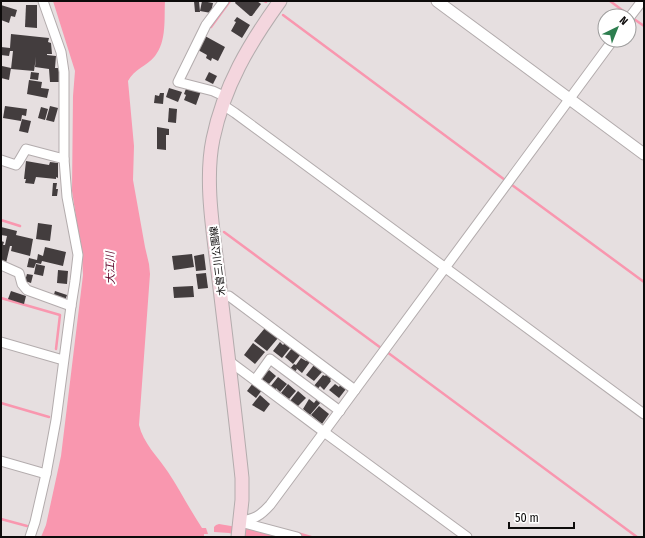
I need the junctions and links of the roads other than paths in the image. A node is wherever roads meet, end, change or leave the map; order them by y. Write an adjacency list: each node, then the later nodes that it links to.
1 (43, 1): 9 (street)
2 (224, 1): 7 (street)
3 (437, 1): 6 (street)
4 (276, 2): 7 (main road, 木曽三川公園線)
5 (607, 48): 6 (street)
6 (570, 99): 8 (street); 12 (street)
7 (224, 101): 12 (street); 13 (main road, 木曽三川公園線)
8 (644, 154)
9 (64, 159): 10 (street); 14 (street)
10 (1, 160)
11 (1, 265): 14 (street)
12 (446, 267): 19 (street); 21 (street)
13 (221, 297): 17 (main road, 木曽三川公園線); 19 (street)
14 (71, 306): 16 (street)
15 (1, 342): 16 (street)
16 (63, 360): 24 (street)
17 (229, 361): 18 (street); 25 (main road, 木曽三川公園線)
18 (255, 380): 20 (street); 22 (street)
19 (355, 390): 20 (street)
20 (340, 411): 22 (street)
21 (644, 414)
22 (324, 432): 25 (street); 28 (street)
23 (1, 461): 24 (street)
24 (46, 474): 26 (street)
25 (239, 528): 27 (street)
26 (30, 537)
27 (297, 537)
28 (467, 537)

